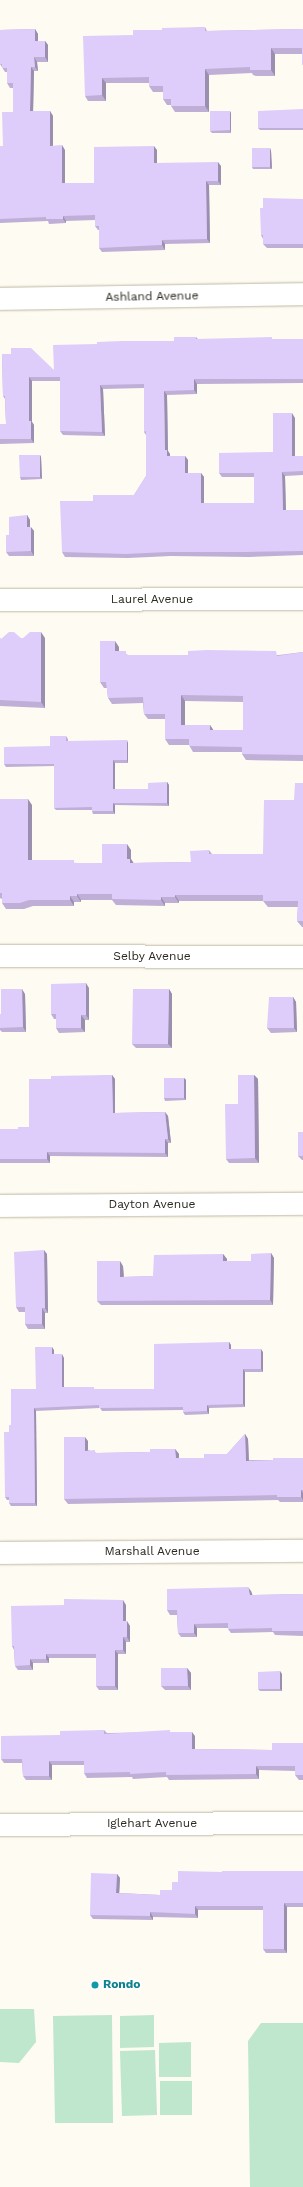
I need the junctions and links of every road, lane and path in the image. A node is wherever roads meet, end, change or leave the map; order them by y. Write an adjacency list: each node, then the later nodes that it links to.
1 (303, 294): 2 (street, Ashland Avenue)
2 (0, 299)
3 (303, 599): 4 (street, Laurel Avenue)
4 (0, 600)
5 (0, 956): 6 (street, Selby Avenue)
6 (303, 957)
7 (303, 1204): 8 (street, Dayton Avenue)
8 (0, 1206)
9 (303, 1551): 10 (street, Marshall Avenue)
10 (0, 1553)
11 (303, 1823): 12 (street, Iglehart Avenue)
12 (0, 1825)

